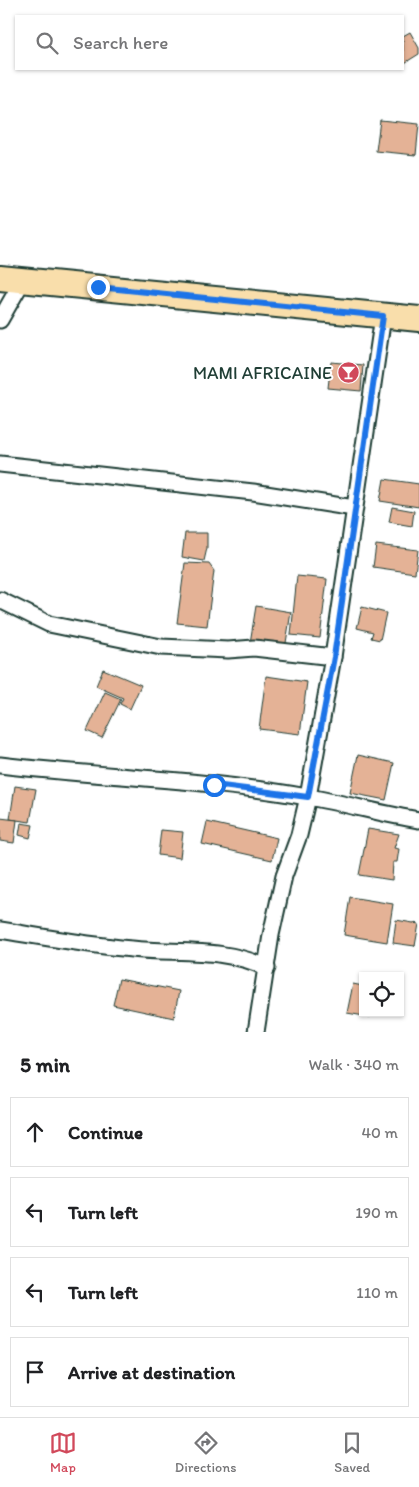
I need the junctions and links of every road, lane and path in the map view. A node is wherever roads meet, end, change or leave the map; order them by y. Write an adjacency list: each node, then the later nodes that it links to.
1 (0, 278): 2 (main road)
2 (23, 280): 3 (main road); 5 (street)
3 (383, 316): 4 (main road); 7 (street)
4 (419, 319)
5 (0, 320)
6 (0, 464): 7 (street)
7 (354, 508): 9 (street)
8 (0, 600): 9 (street)
9 (334, 657): 11 (street)
10 (0, 765): 11 (street)
11 (308, 797): 12 (street); 14 (street)
12 (419, 820)
13 (0, 930): 14 (street)
14 (267, 968): 15 (street)
15 (256, 1032)

